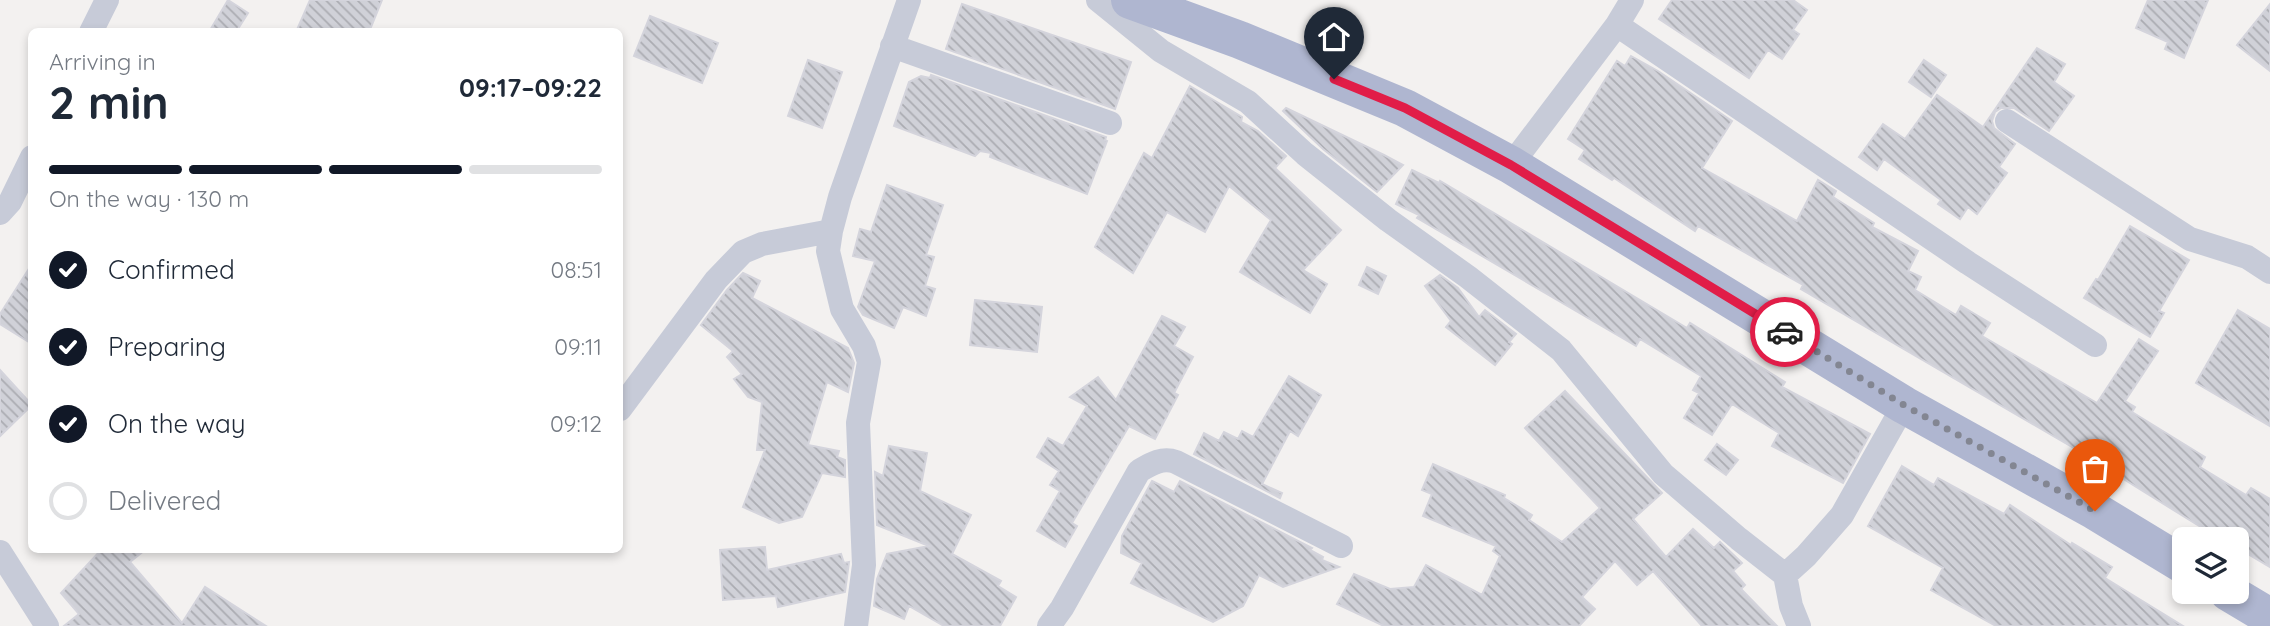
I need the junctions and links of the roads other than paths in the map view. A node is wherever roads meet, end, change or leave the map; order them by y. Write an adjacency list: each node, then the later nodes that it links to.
1 (107, 0): 7 (street)
2 (909, 0): 8 (street)
3 (1098, 0): 22 (street)
4 (1130, 0): 12 (main road)
5 (1632, 0): 6 (street)
6 (1617, 25): 12 (street); 16 (street)
7 (93, 28)
8 (892, 46): 10 (street); 14 (street)
9 (2007, 121): 15 (street)
10 (1110, 123)
11 (28, 165): 13 (street)
12 (1511, 165): 18 (main road)
13 (0, 214)
14 (831, 231): 17 (street); 25 (street)
15 (2270, 272)
16 (2095, 345)
17 (623, 405)
18 (1904, 405): 21 (main road); 22 (street)
19 (1342, 546): 27 (street)
20 (0, 552): 26 (street)
21 (2172, 558)
22 (1785, 575): 28 (street)
23 (2248, 604): 24 (main road)
24 (2270, 617)
25 (865, 623)
26 (47, 626)
27 (1049, 626)
28 (1799, 626)

